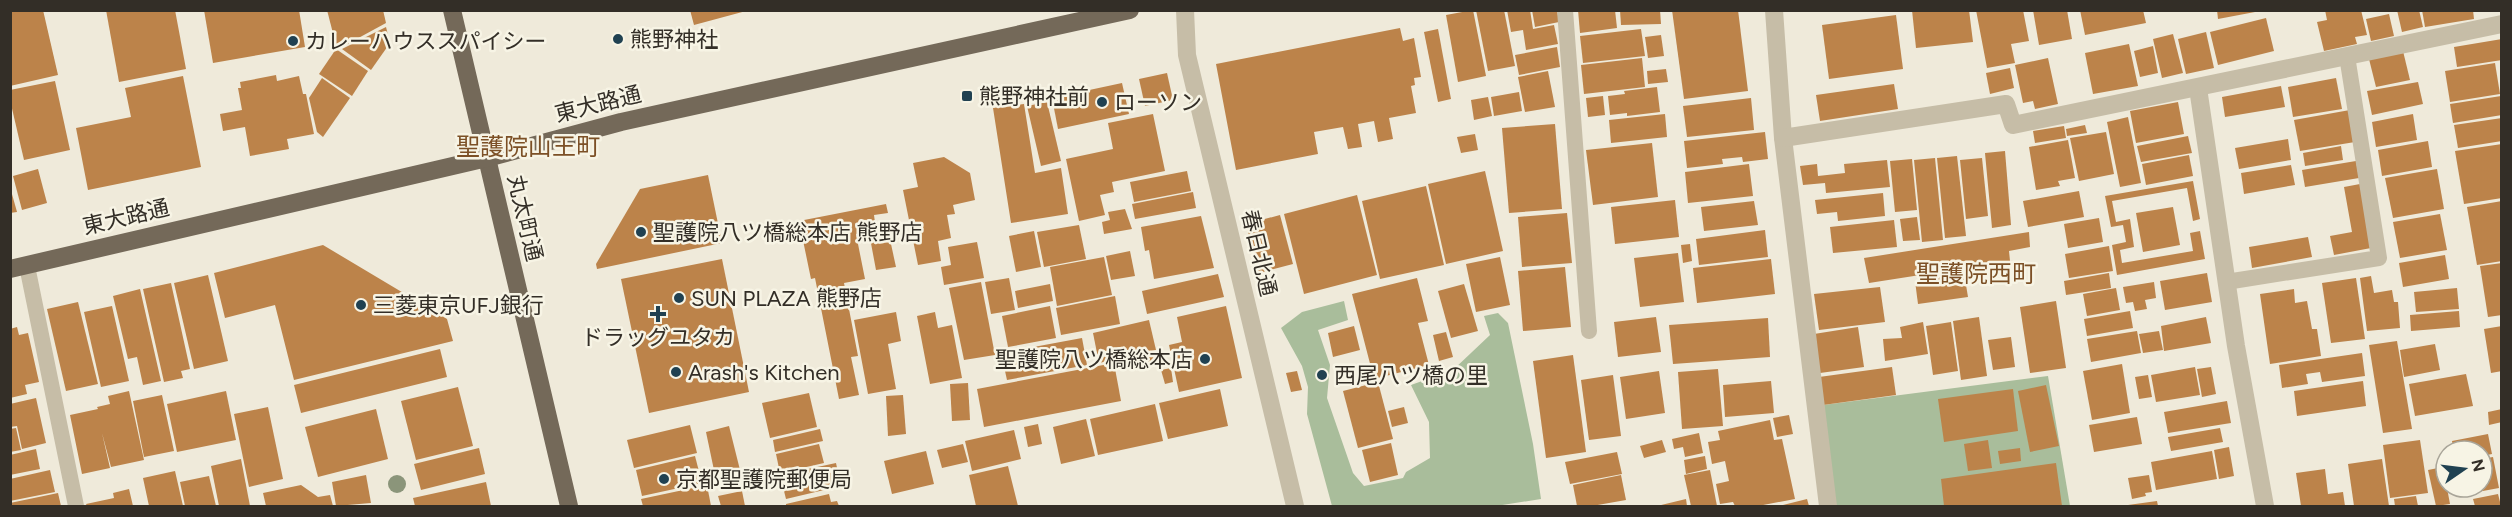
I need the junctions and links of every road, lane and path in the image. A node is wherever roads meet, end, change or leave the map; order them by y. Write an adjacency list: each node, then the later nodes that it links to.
1 (452, 10): 10 (main road, 丸太町通)
2 (1130, 10): 10 (main road, 東大路通)
3 (1185, 10): 16 (street, 春日北通)
4 (1565, 10): 13 (lane)
5 (1774, 10): 9 (street)
6 (2502, 24): 7 (street)
7 (2347, 56): 8 (street); 12 (lane)
8 (2198, 88): 9 (street); 12 (street)
9 (1783, 138): 17 (street)
10 (486, 158): 11 (main road, 東大路通); 15 (main road, 丸太町通)
11 (19, 268): 14 (lane)
12 (2226, 282): 18 (street)
13 (1589, 331)
14 (76, 507)
15 (569, 507)
16 (1295, 507)
17 (1828, 507)
18 (2265, 507)

